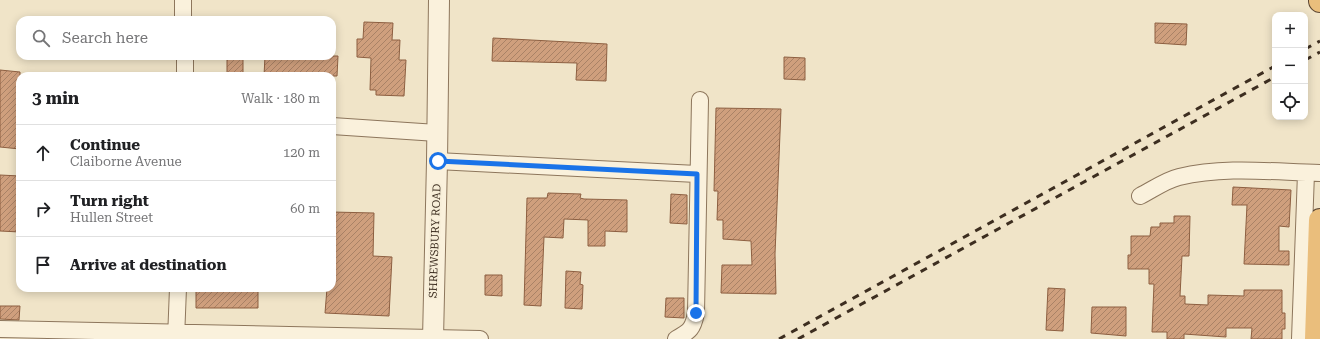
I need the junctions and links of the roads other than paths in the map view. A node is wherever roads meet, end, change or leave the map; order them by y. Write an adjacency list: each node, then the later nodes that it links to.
1 (183, 0): 3 (street)
2 (439, 0): 8 (street, SHREWSBURY ROAD)
3 (183, 16)
4 (185, 60): 5 (street)
5 (185, 72)
6 (700, 100): 11 (street)
7 (336, 126): 8 (street)
8 (437, 133): 9 (street, SHREWSBURY ROAD)
9 (438, 161): 11 (street); 18 (street, SHREWSBURY ROAD)
10 (1313, 173): 12 (street); 20 (street)
11 (697, 174): 17 (street)
12 (1140, 196)
13 (1320, 220): 21 (highway)
14 (178, 292): 16 (street)
15 (0, 328): 16 (street)
16 (176, 336): 18 (street)
17 (682, 336)
18 (433, 339): 19 (street)
19 (480, 339)
20 (1300, 339)
21 (1316, 339)

